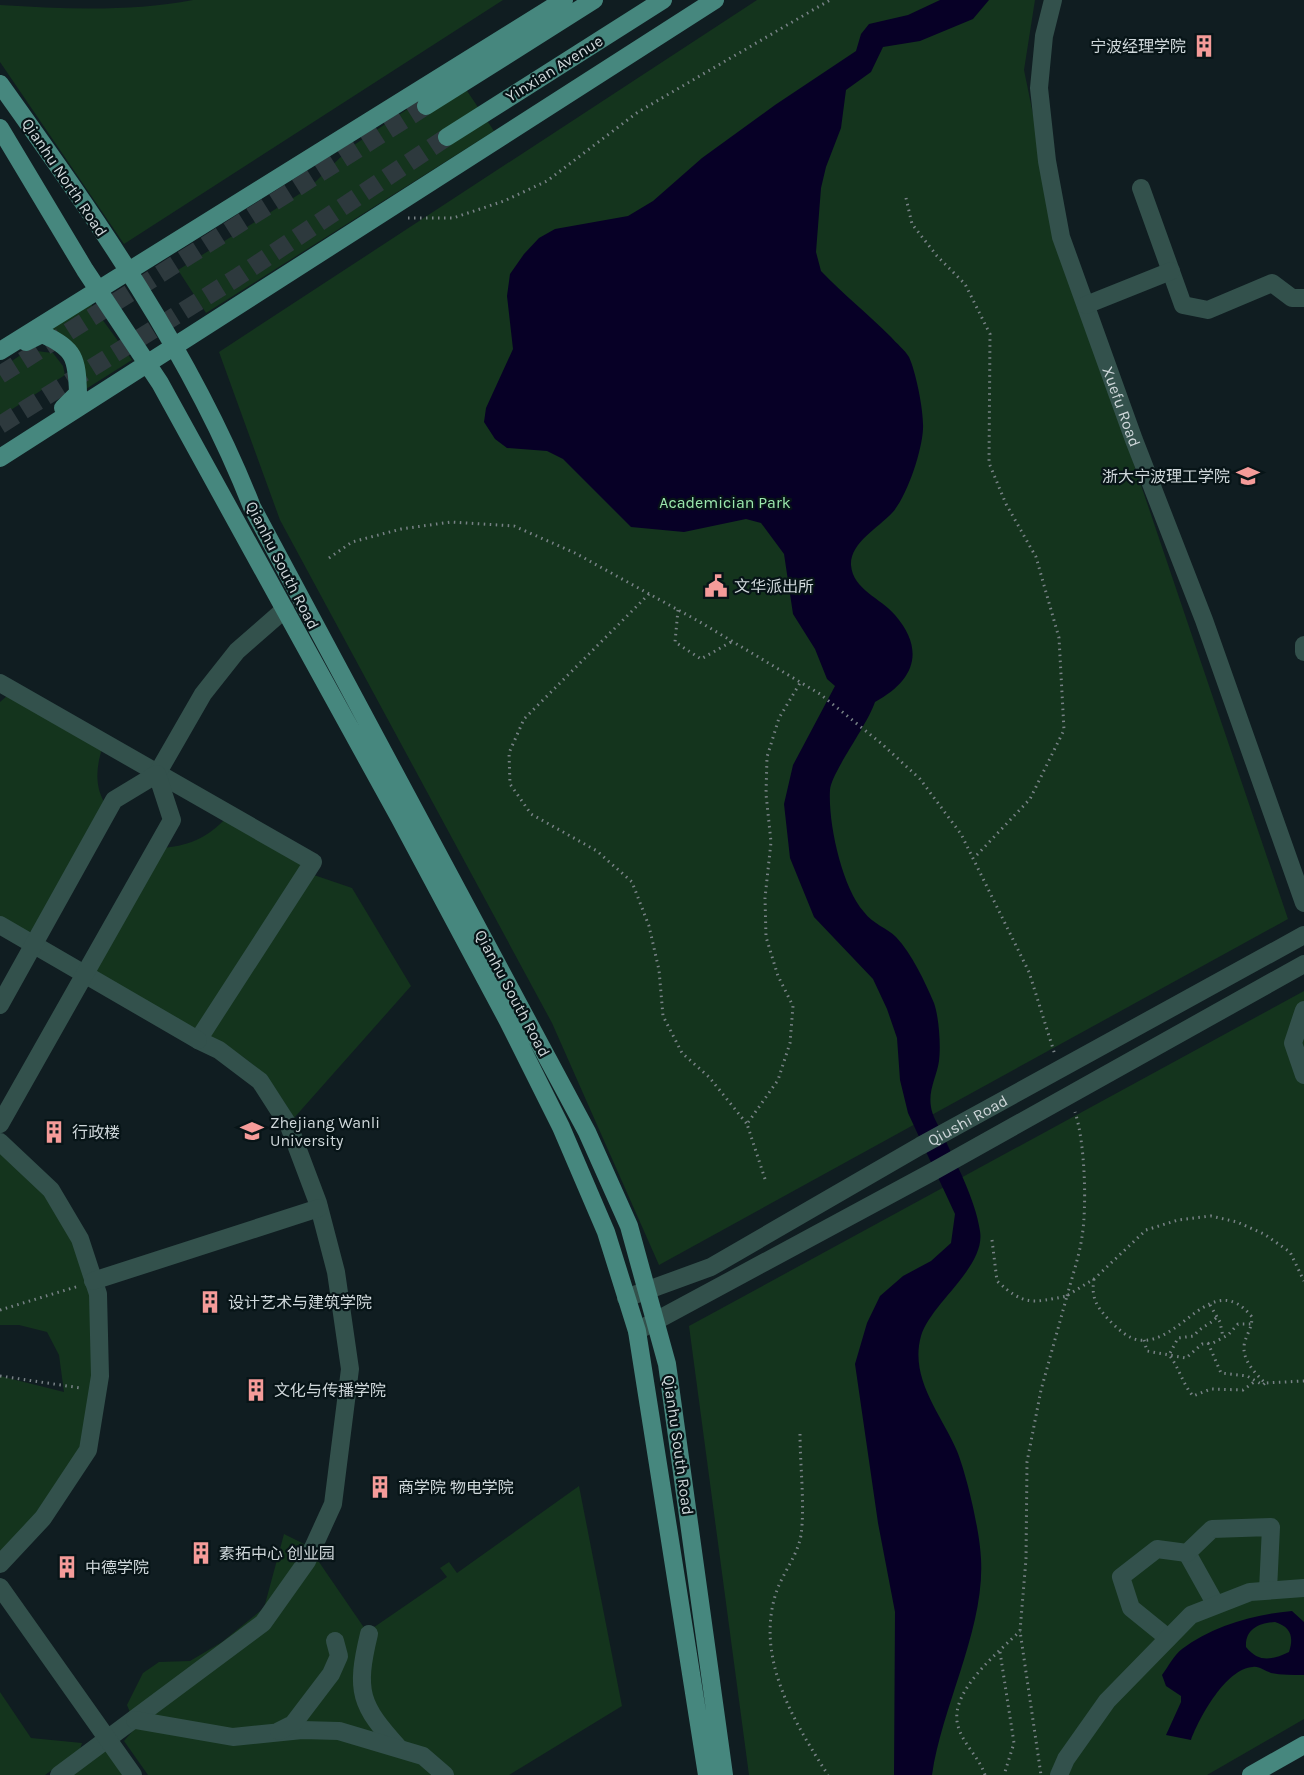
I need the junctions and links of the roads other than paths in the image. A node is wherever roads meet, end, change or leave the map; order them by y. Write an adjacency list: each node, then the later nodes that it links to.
1 (564, 0): 11 (main road)
2 (594, 0): 7 (main road)
3 (663, 0): 9 (main road, Yinxian Avenue)
4 (715, 0): 16 (main road)
5 (1053, 0): 15 (street, Xuefu Road)
6 (0, 84): 11 (main road, Qianhu North Road)
7 (426, 106)
8 (0, 128): 13 (main road, Qianhu North Road)
9 (447, 137)
10 (1141, 188): 12 (street)
11 (128, 271): 13 (main road); 16 (main road, Qianhu South Road)
12 (1171, 271): 14 (street); 15 (street)
13 (98, 288): 17 (main road); 18 (main road, Qianhu South Road)
14 (1304, 298)
15 (1086, 304): 26 (street, Xuefu Road)
16 (172, 346): 18 (main road); 40 (main road, Qianhu South Road)
17 (0, 353): 19 (main road)
18 (147, 363): 19 (main road); 21 (main road, Qianhu South Road)
19 (28, 440): 20 (main road)
20 (0, 458)
21 (285, 609): 25 (street); 41 (main road, Qianhu South Road)
22 (1304, 645): 23 (street)
23 (1304, 652)
24 (1, 686): 25 (street)
25 (157, 774): 29 (street); 31 (street); 34 (street)
26 (1304, 903)
27 (0, 925): 29 (street)
28 (1304, 934): 40 (street, Qiushi Road)
29 (33, 944): 31 (street); 32 (street)
30 (1304, 964): 42 (street, Qiushi Road)
31 (86, 975): 34 (street); 36 (street)
32 (0, 1005)
33 (1304, 1010): 35 (street)
34 (198, 1040): 38 (street)
35 (1304, 1075)
36 (0, 1124)
37 (0, 1142): 39 (street)
38 (319, 1208): 39 (street); 53 (street)
39 (93, 1281): 45 (street)
40 (647, 1291): 41 (street, Qiushi Road); 42 (main road, Qianhu South Road)
41 (626, 1298): 43 (main road, Qianhu South Road)
42 (655, 1322): 43 (street, Qiushi Road); 62 (main road, Qianhu South Road)
43 (637, 1331): 61 (main road, Qianhu South Road)
44 (1187, 1553): 48 (street); 49 (street); 51 (street)
45 (0, 1564)
46 (0, 1587): 55 (street)
47 (1304, 1588): 48 (street)
48 (1268, 1590): 49 (street)
49 (1216, 1605): 51 (street)
50 (369, 1634): 57 (street)
51 (1168, 1638): 63 (street)
52 (335, 1641): 54 (street)
53 (135, 1720): 54 (street); 55 (street)
54 (272, 1734): 57 (street)
55 (109, 1740): 58 (street); 59 (street)
56 (1304, 1744): 64 (main road)
57 (400, 1750): 60 (street)
58 (59, 1775)
59 (133, 1775)
60 (445, 1775)
61 (707, 1775)
62 (724, 1775)
63 (1059, 1775)
64 (1251, 1775)

